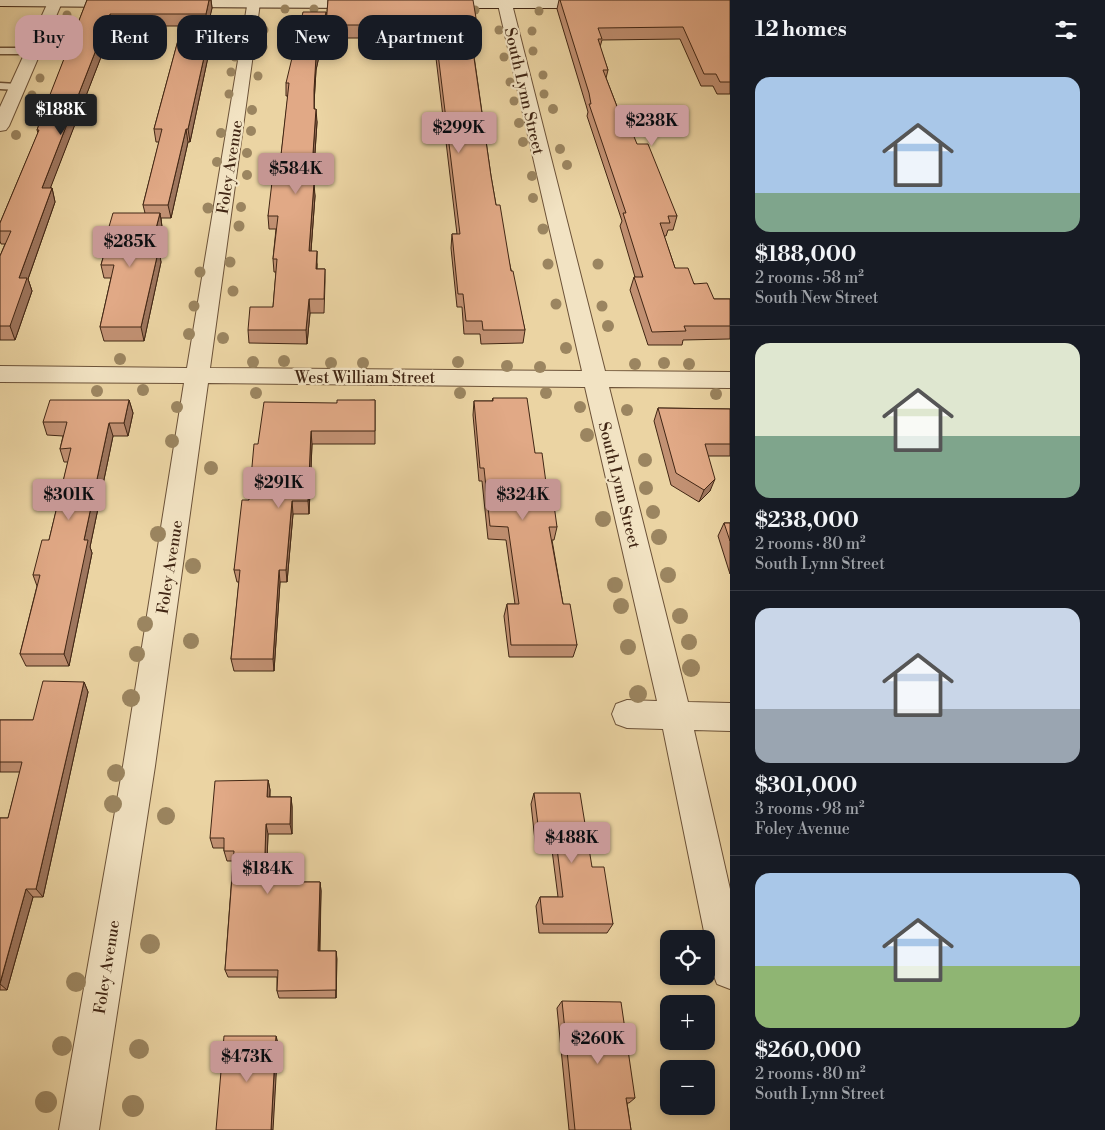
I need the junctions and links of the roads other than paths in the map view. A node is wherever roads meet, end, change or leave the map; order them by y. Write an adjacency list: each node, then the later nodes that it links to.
1 (56, 1): 2 (street); 4 (street); 10 (street)
2 (0, 2)
3 (504, 2): 8 (street); 9 (street); 19 (street, South Lynn Street)
4 (142, 3)
5 (160, 3): 6 (street)
6 (253, 3): 7 (street); 18 (street, Foley Avenue)
7 (378, 4)
8 (427, 4)
9 (614, 4)
10 (50, 15)
11 (0, 51): 12 (lane)
12 (15, 51)
13 (29, 60): 15 (street)
14 (0, 86): 15 (lane)
15 (17, 87): 16 (street)
16 (0, 126)
17 (0, 374): 18 (street, West William Street)
18 (198, 375): 19 (street, West William Street); 25 (street, Foley Avenue)
19 (594, 379): 20 (street, West William Street); 22 (street, South Lynn Street)
20 (730, 380)
21 (627, 714): 22 (street)
22 (676, 716): 23 (street); 24 (street, South Lynn Street)
23 (730, 717)
24 (730, 971)
25 (79, 1130)

